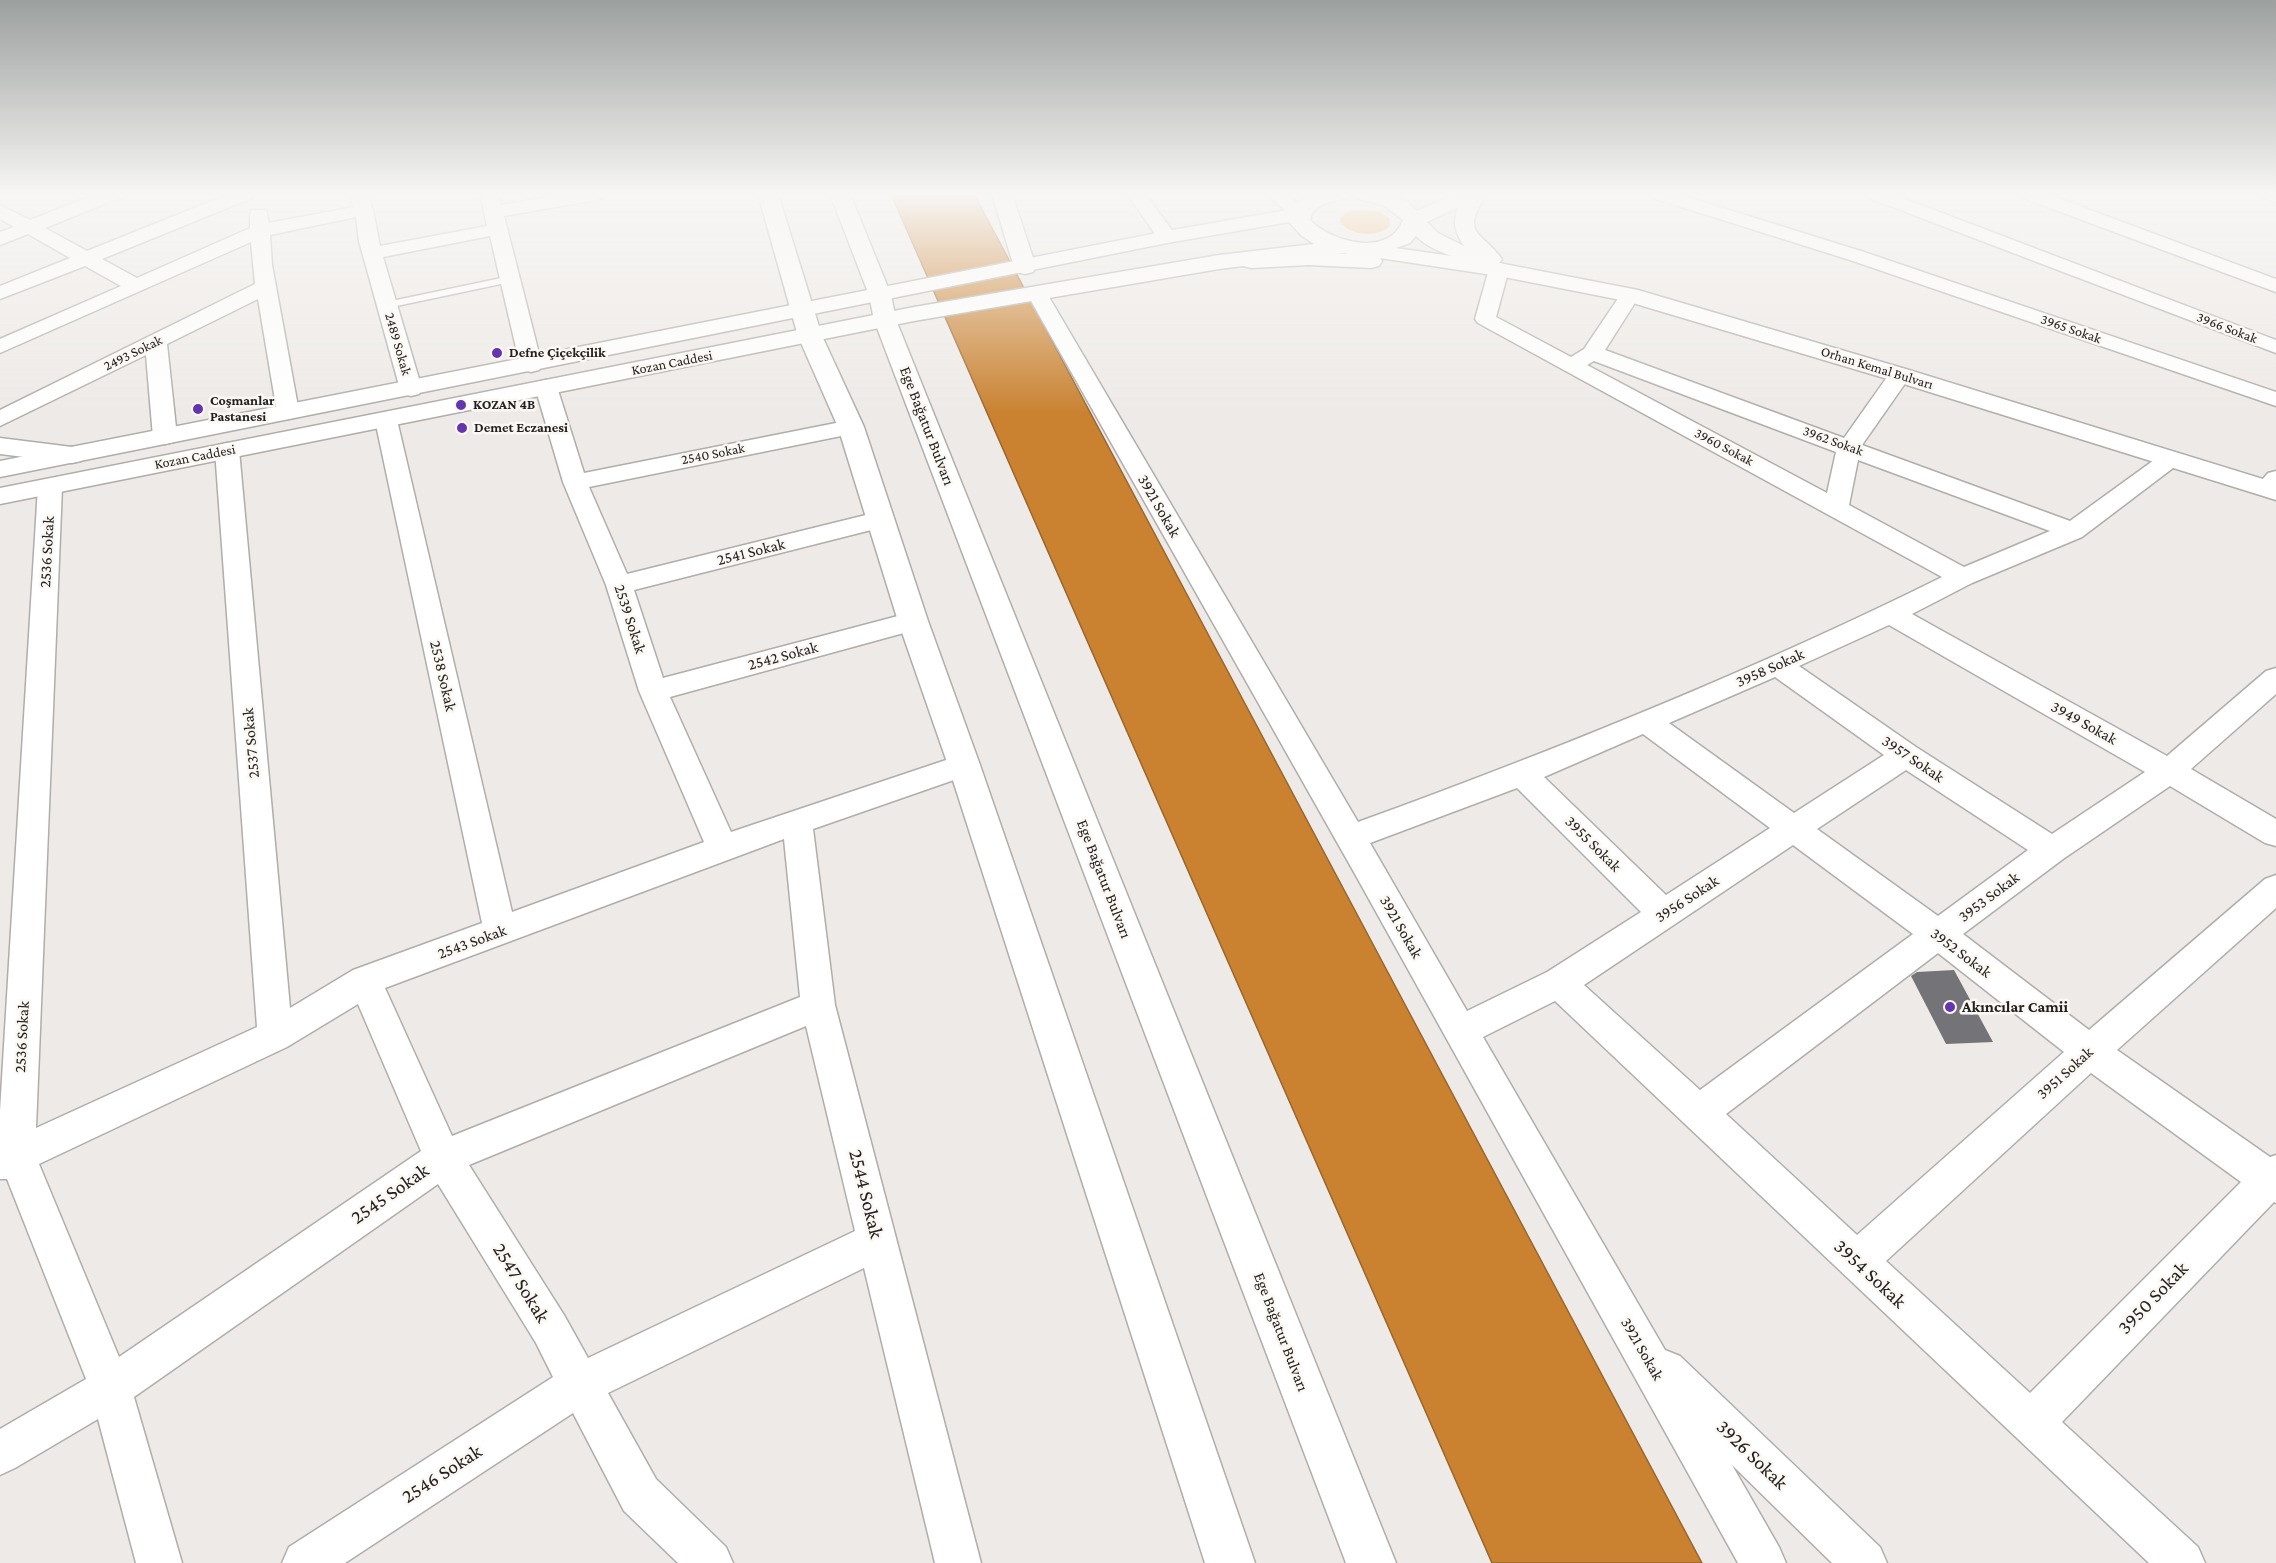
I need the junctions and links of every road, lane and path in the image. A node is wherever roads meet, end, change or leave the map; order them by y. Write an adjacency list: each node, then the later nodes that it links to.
1 (63, 267): 23 (street)
2 (101, 267): 21 (street)
3 (179, 267): 21 (street)
4 (264, 267): 22 (street)
5 (377, 267): 25 (street, 2489 Sokak)
6 (508, 267): 18 (street)
7 (789, 267): 27 (main road)
8 (877, 267): 26 (main road, Ege Bağatur Bulvarı)
9 (1026, 267): 19 (main road)
10 (1072, 267): 19 (main road, Kozan Caddesi)
11 (1168, 267): 19 (main road, Kozan Caddesi)
12 (1488, 267): 31 (street, 3960 Sokak)
13 (1501, 267): 24 (main road, Orhan Kemal Bulvarı)
14 (1508, 267): 49 (main road, Orhan Kemal Bulvarı)
15 (1888, 267): 36 (street, 3965 Sokak)
16 (2067, 267): 30 (street, 3966 Sokak)
17 (2231, 267): 20 (street)
18 (511, 279): 25 (lane); 32 (street)
19 (1030, 280): 26 (main road, Kozan Caddesi); 69 (street, 3921 Sokak)
20 (2273, 282)
21 (136, 286): 29 (street)
22 (266, 287): 28 (street, 2493 Sokak); 37 (street)
23 (0, 293)
24 (1630, 295): 31 (street); 33 (main road, Orhan Kemal Bulvarı)
25 (387, 305): 35 (street, 2489 Sokak)
26 (897, 305): 27 (main road, Kozan Caddesi); 98 (main road, Ege Bağatur Bulvarı)
27 (806, 323): 32 (main road, Kozan Caddesi); 34 (main road, Kozan Caddesi); 40 (main road)
28 (156, 341): 38 (street, 2493 Sokak); 41 (street)
29 (0, 346)
30 (2276, 347)
31 (1582, 359): 43 (street, 3962 Sokak); 51 (street, 3960 Sokak)
32 (531, 365): 35 (main road, Kozan Caddesi)
33 (1900, 375): 43 (street); 46 (main road, Orhan Kemal Bulvarı)
34 (546, 387): 39 (main road, Kozan Caddesi); 48 (street, 2539 Sokak)
35 (411, 389): 37 (main road, Kozan Caddesi)
36 (2276, 399)
37 (288, 412): 41 (main road, Kozan Caddesi)
38 (0, 419)
39 (386, 420): 44 (main road, Kozan Caddesi); 74 (street, 2538 Sokak)
40 (851, 427): 48 (street, 2540 Sokak); 52 (main road)
41 (165, 437): 45 (main road, Kozan Caddesi)
42 (0, 446): 45 (main road)
43 (1849, 447): 51 (street); 53 (street, 3962 Sokak)
44 (227, 450): 50 (main road, Kozan Caddesi); 80 (street, 2537 Sokak)
45 (72, 455): 50 (main road, Kozan Caddesi); 50 (main road)
46 (2169, 460): 49 (main road, Orhan Kemal Bulvarı); 53 (street, 3958 Sokak)
47 (0, 469): 50 (main road, Kozan Caddesi)
48 (575, 482): 55 (street, 2539 Sokak)
49 (2276, 483)
50 (36, 484): 84 (street, 2536 Sokak)
51 (1836, 507): 54 (street, 3960 Sokak)
52 (882, 519): 55 (street, 2541 Sokak); 57 (main road)
53 (2073, 531): 54 (street, 3958 Sokak)
54 (1963, 578): 56 (street, 3958 Sokak)
55 (619, 585): 60 (street, 2539 Sokak)
56 (1890, 614): 58 (street, 3958 Sokak); 64 (street, 3949 Sokak)
57 (913, 621): 60 (street, 2542 Sokak); 63 (main road)
58 (1777, 665): 61 (street, 3958 Sokak); 62 (street, 3957 Sokak)
59 (2276, 678): 64 (street, 3953 Sokak)
60 (653, 691): 70 (street, 2539 Sokak)
61 (1646, 721): 65 (street, 3958 Sokak); 67 (street, 3952 Sokak)
62 (1906, 755): 67 (street, 3956 Sokak); 71 (street, 3957 Sokak)
63 (964, 765): 66 (street, 2543 Sokak); 97 (main road)
64 (2169, 771): 68 (street, 3949 Sokak); 71 (street, 3953 Sokak)
65 (1522, 774): 69 (street, 3958 Sokak); 73 (street, 3955 Sokak)
66 (796, 821): 70 (street, 2543 Sokak); 78 (street, 2544 Sokak)
67 (1794, 828): 73 (street, 3956 Sokak); 75 (street, 3952 Sokak)
68 (2276, 834)
69 (1350, 838): 79 (street, 3921 Sokak)
70 (722, 848): 74 (street, 2543 Sokak)
71 (2052, 850): 75 (street, 3953 Sokak)
72 (2276, 888): 81 (street, 3951 Sokak)
73 (1664, 914): 77 (street, 3956 Sokak)
74 (500, 932): 76 (street, 2543 Sokak)
75 (1939, 935): 81 (street, 3952 Sokak); 82 (street, 3953 Sokak)
76 (365, 981): 80 (street, 2543 Sokak); 83 (street, 2547 Sokak)
77 (1559, 982): 79 (street, 3956 Sokak); 82 (street, 3954 Sokak)
78 (818, 1005): 83 (street, 2545 Sokak); 86 (street, 2544 Sokak)
79 (1460, 1030): 88 (street, 3921 Sokak)
80 (275, 1036): 84 (street, 2543 Sokak)
81 (2090, 1051): 85 (street, 3952 Sokak); 87 (street, 3951 Sokak)
82 (1698, 1113): 87 (street, 3954 Sokak)
83 (443, 1158): 89 (street, 2547 Sokak); 90 (street, 2545 Sokak)
84 (8, 1159): 90 (street, 2536 Sokak)
85 (2274, 1179): 91 (street, 3950 Sokak)
86 (877, 1241): 89 (street, 2546 Sokak); 96 (street, 2544 Sokak)
87 (1857, 1261): 91 (street, 3954 Sokak)
88 (1641, 1348): 99 (street, 3921 Sokak); 100 (street, 3926 Sokak)
89 (580, 1384): 94 (street, 2546 Sokak); 95 (street, 2547 Sokak)
90 (111, 1388): 92 (street, 2545 Sokak); 93 (street, 2536 Sokak)
91 (2031, 1423): 101 (street, 3954 Sokak)
92 (0, 1453)
93 (159, 1563)
94 (305, 1563)
95 (710, 1563)
96 (958, 1563)
97 (1230, 1563)
98 (1371, 1563)
99 (1763, 1563)
100 (1864, 1563)
101 (2182, 1563)

